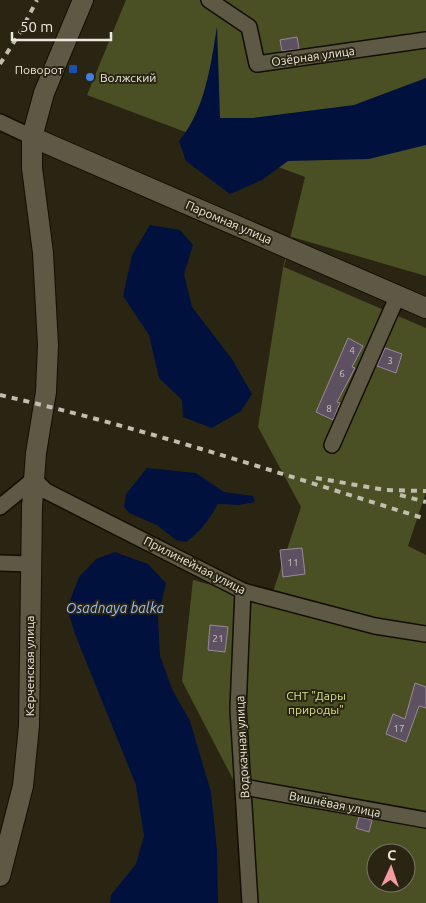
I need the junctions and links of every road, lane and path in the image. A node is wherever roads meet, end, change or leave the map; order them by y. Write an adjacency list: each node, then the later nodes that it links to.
1 (83, 0): 5 (street, Керченская улица)
2 (209, 0): 3 (street, Озёрная улица)
3 (426, 40)
4 (0, 122): 5 (street)
5 (32, 137): 6 (street, Паромная улица); 9 (street, Керченская улица)
6 (398, 295): 7 (street, Паромная улица); 8 (street)
7 (426, 308)
8 (332, 445)
9 (34, 480): 10 (street); 12 (street, Керченская улица); 13 (street, Прилинейная улица)
10 (0, 507)
11 (0, 563): 12 (street)
12 (30, 564): 17 (street, Керченская улица)
13 (243, 591): 14 (street, Прилинейная улица); 15 (street, Водокачная улица)
14 (426, 634)
15 (244, 787): 16 (street, Вишнёвая улица); 18 (street, Водокачная улица)
16 (426, 820)
17 (0, 876)
18 (250, 903)

